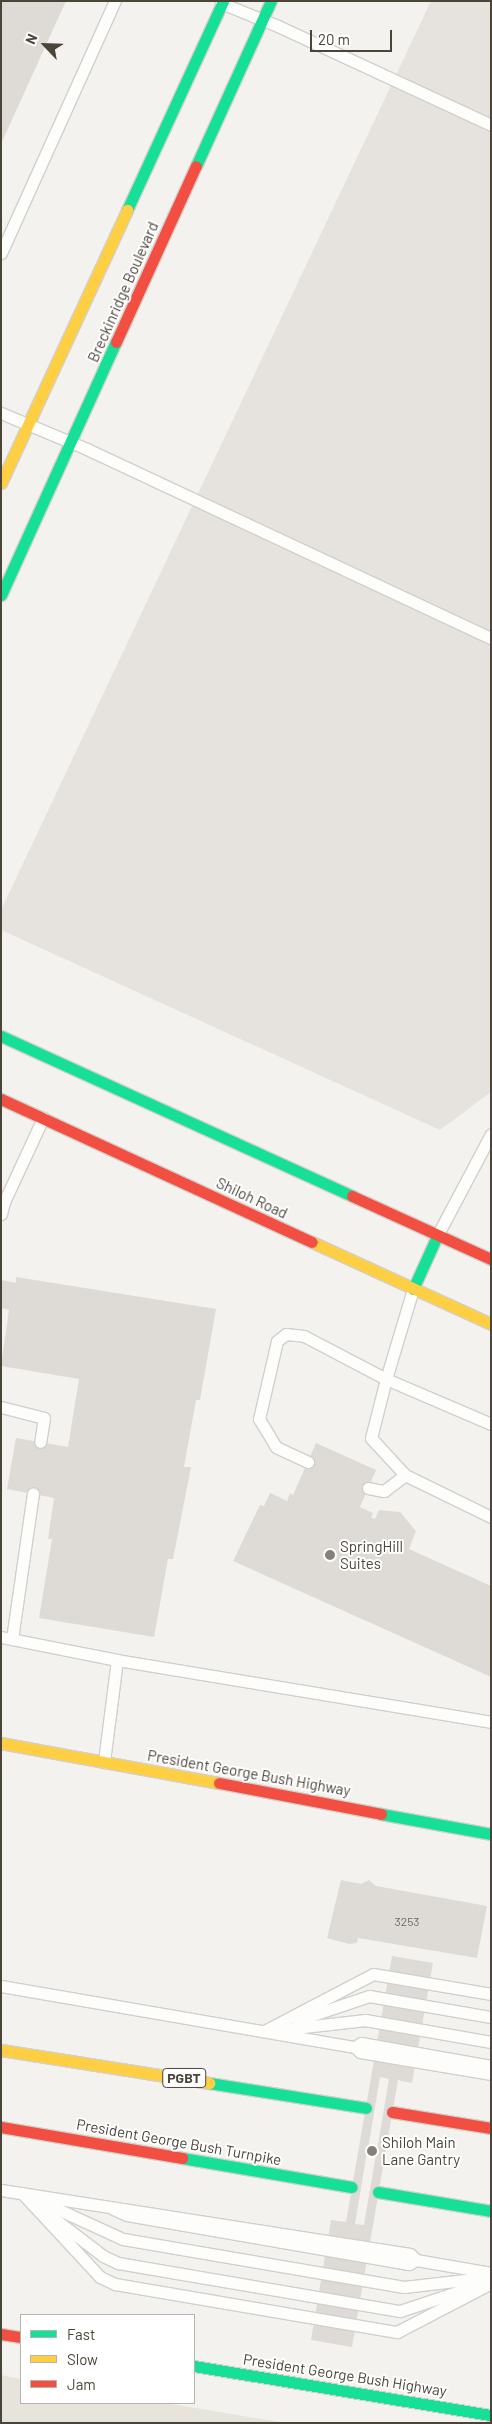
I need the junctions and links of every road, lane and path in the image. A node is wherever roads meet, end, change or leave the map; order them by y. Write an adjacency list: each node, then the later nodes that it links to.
1 (115, 1): 6 (lane)
2 (271, 1): 4 (main road, Breckinridge Boulevard)
3 (220, 2): 4 (lane); 8 (main road, Breckinridge Boulevard)
4 (263, 20): 5 (lane); 9 (main road, Breckinridge Boulevard)
5 (491, 125)
6 (1, 253)
7 (1, 413): 8 (lane)
8 (28, 424): 9 (lane); 10 (main road, Breckinridge Boulevard)
9 (70, 443): 11 (main road, Breckinridge Boulevard); 12 (lane)
10 (1, 483)
11 (1, 595)
12 (491, 638)
13 (1, 1036): 19 (main road)
14 (1, 1099): 15 (main road, Shiloh Road)
15 (42, 1118): 17 (lane); 21 (main road, Shiloh Road)
16 (491, 1134): 19 (lane)
17 (3, 1201): 18 (lane)
18 (1, 1214)
19 (438, 1236): 20 (main road); 21 (main road)
20 (491, 1259)
21 (412, 1289): 22 (main road, Shiloh Road); 23 (lane)
22 (491, 1324)
23 (386, 1379): 25 (lane); 27 (lane); 28 (lane)
24 (1, 1407): 26 (lane)
25 (491, 1424)
26 (40, 1442)
27 (308, 1462)
28 (405, 1475): 29 (lane); 31 (lane)
29 (368, 1488)
30 (33, 1494): 32 (lane)
31 (491, 1517)
32 (7, 1638): 33 (lane)
33 (117, 1660): 34 (lane); 36 (lane)
34 (491, 1722)
35 (1, 1743): 36 (main road, President George Bush Highway)
36 (104, 1762): 37 (main road, President George Bush Highway)
37 (491, 1834)
38 (1, 1986): 41 (lane)
39 (491, 1994): 41 (lane)
40 (491, 2017): 41 (lane)
41 (264, 2031): 42 (lane); 43 (lane)
42 (491, 2042)
43 (355, 2047): 45 (lane); 46 (lane)
44 (1, 2050): 47 (main road, PGBT)
45 (491, 2066)
46 (491, 2074)
47 (366, 2108)
48 (392, 2112): 50 (main road)
49 (1, 2127): 51 (main road, President George Bush Turnpike)
50 (491, 2128)
51 (352, 2187)
52 (1, 2190): 54 (lane)
53 (378, 2192): 55 (main road)
54 (22, 2193): 56 (lane); 57 (lane); 57 (lane); 57 (lane)
55 (491, 2211)
56 (491, 2273)
57 (491, 2280)
58 (1, 2334): 59 (main road)
59 (20, 2337)
60 (195, 2366): 61 (main road, President George Bush Highway)
61 (491, 2415)

